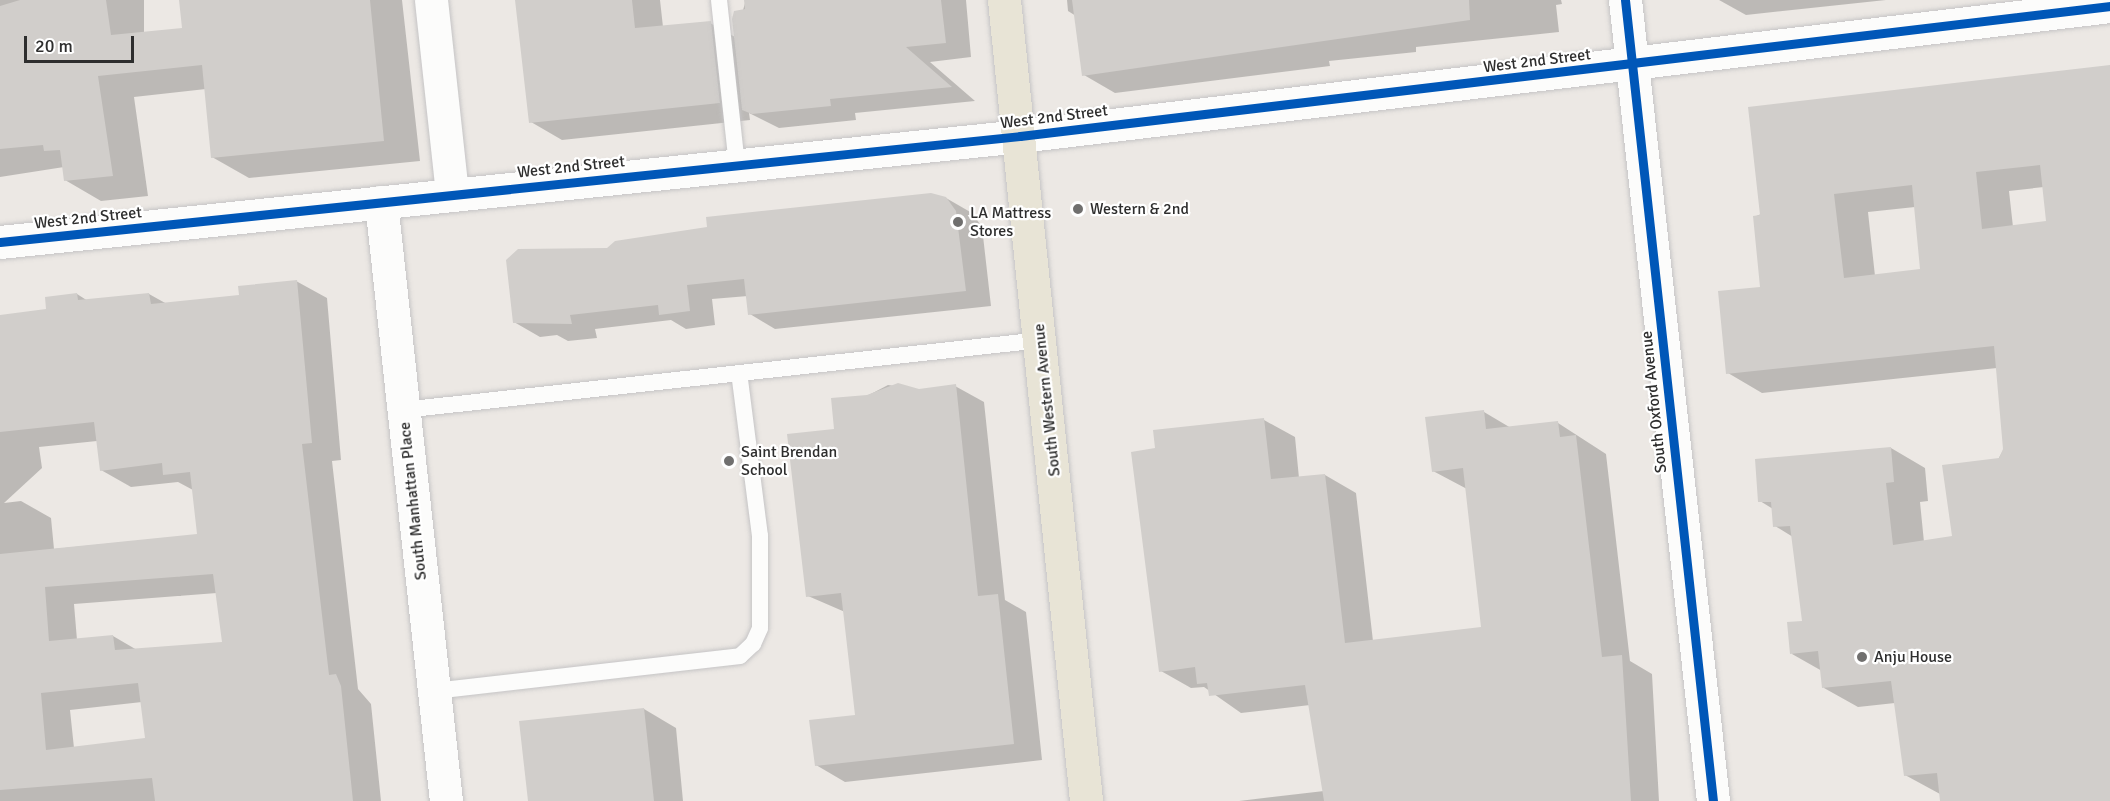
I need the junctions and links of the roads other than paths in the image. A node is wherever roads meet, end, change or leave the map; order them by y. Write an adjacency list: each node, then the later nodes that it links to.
1 (431, 0): 9 (street)
2 (719, 0): 8 (lane)
3 (1004, 0): 7 (main road, South Western Avenue)
4 (1625, 0): 6 (street, South Oxford Avenue)
5 (2110, 6): 6 (street, West 2nd Street)
6 (1632, 64): 7 (street, West 2nd Street); 18 (street, South Oxford Avenue)
7 (1020, 136): 8 (street, West 2nd Street); 12 (main road, South Western Avenue)
8 (737, 165): 9 (street, West 2nd Street)
9 (452, 194): 10 (street, West 2nd Street)
10 (381, 202): 11 (street, West 2nd Street); 14 (street, South Manhattan Place)
11 (0, 242)
12 (1041, 340): 13 (lane); 17 (main road, South Western Avenue)
13 (739, 373): 14 (lane); 15 (lane)
14 (404, 410): 15 (street, South Manhattan Place)
15 (434, 691): 16 (street, South Manhattan Place)
16 (446, 801)
17 (1086, 801)
18 (1713, 801)

